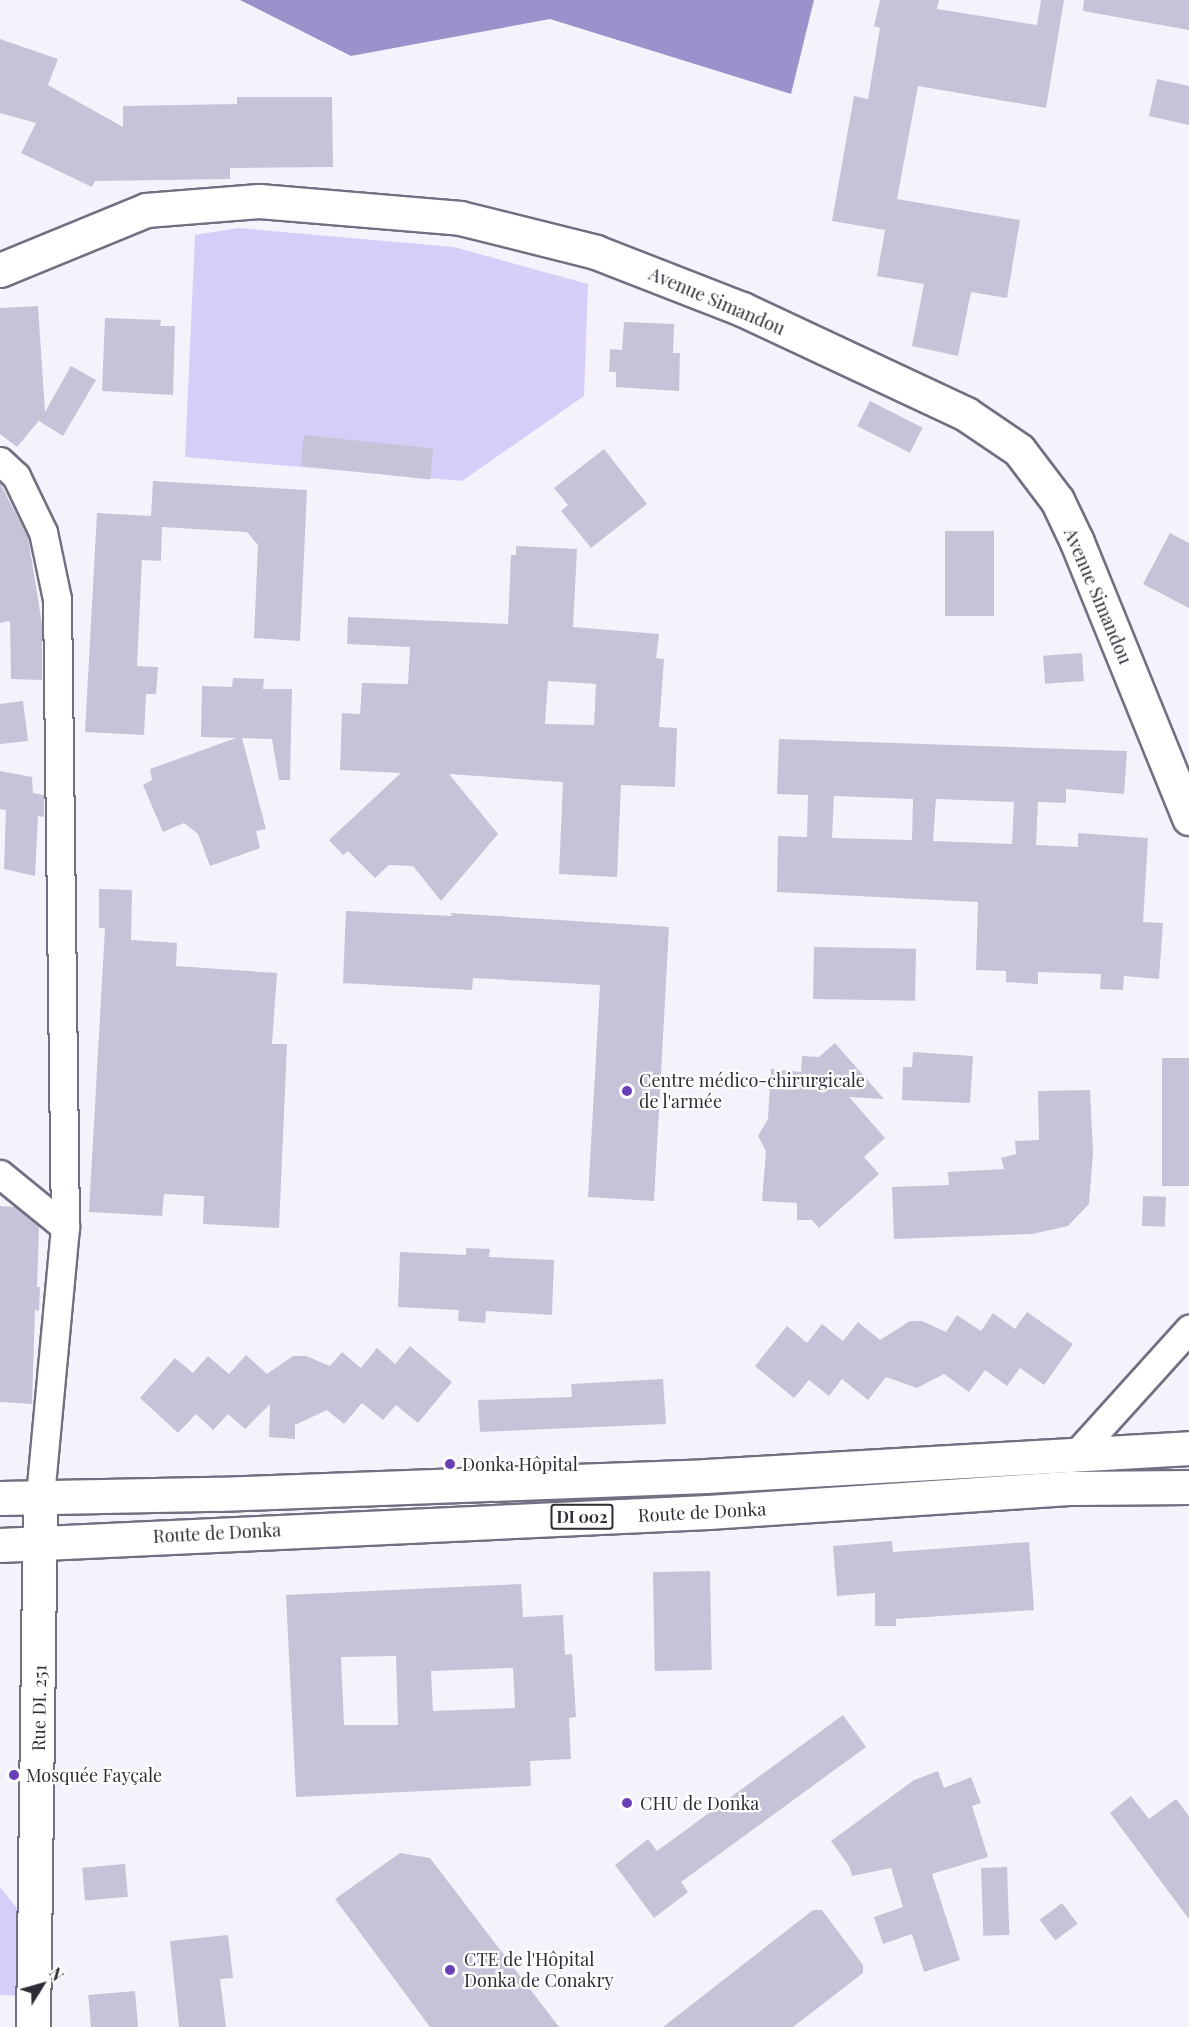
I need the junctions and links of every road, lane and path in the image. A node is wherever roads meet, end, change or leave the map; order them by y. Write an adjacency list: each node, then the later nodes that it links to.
1 (0, 270): 3 (main road, Avenue Simandou)
2 (0, 461): 5 (street)
3 (1189, 818)
4 (0, 1174): 5 (street)
5 (64, 1227): 10 (street)
6 (1189, 1329): 8 (street)
7 (1189, 1448): 8 (main road, Route de Donka / DI 002)
8 (1076, 1454): 10 (main road, Route de Donka / DI 002)
9 (1189, 1487): 12 (main road, Route de Donka / DI 002)
10 (40, 1497): 11 (main road, Route de Donka / DI 002); 12 (main road, Rue DI. 251)
11 (0, 1498)
12 (39, 1543): 13 (main road, Route de Donka / DI 002); 14 (main road, Rue DI. 251)
13 (0, 1545)
14 (33, 2027)

